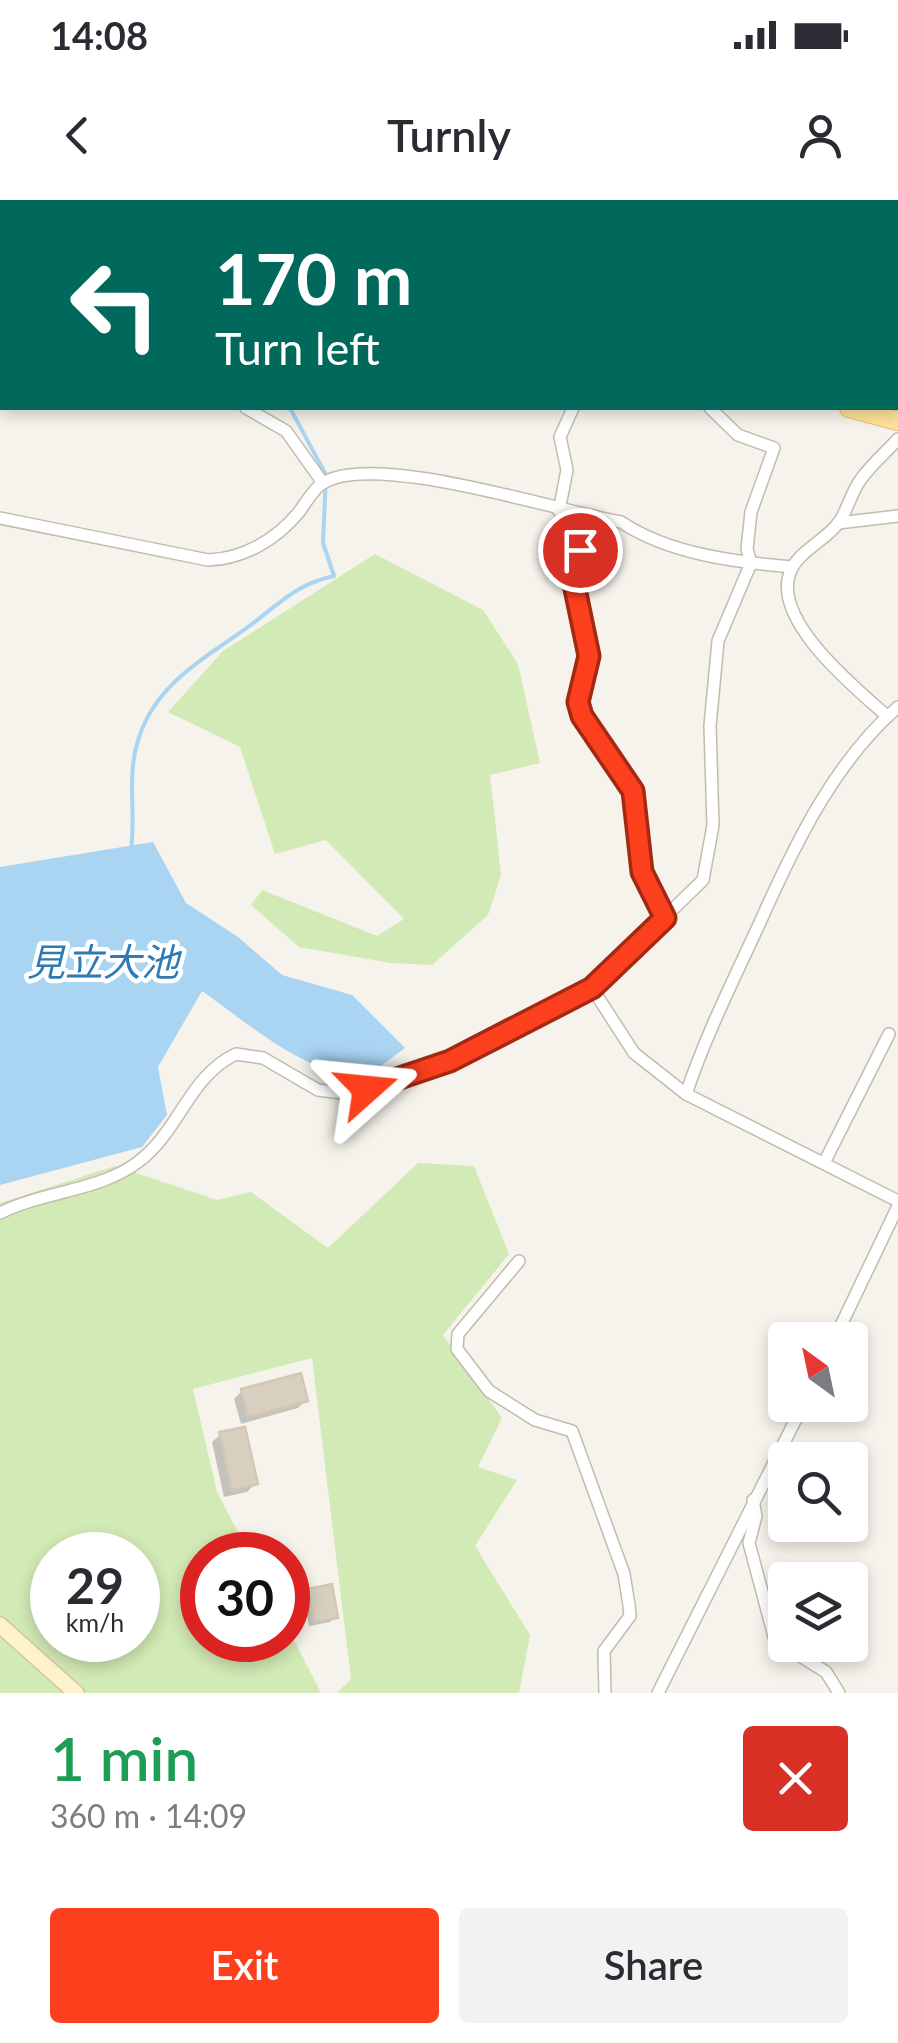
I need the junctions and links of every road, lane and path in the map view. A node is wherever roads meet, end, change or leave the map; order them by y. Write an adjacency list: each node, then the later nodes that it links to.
1 (249, 410): 7 (street)
2 (572, 410): 8 (street)
3 (712, 410): 13 (street)
4 (857, 410): 5 (main road)
5 (898, 421)
6 (898, 439): 12 (street)
7 (323, 482): 8 (street); 11 (street)
8 (559, 511): 9 (street)
9 (585, 516): 13 (street); 17 (street)
10 (898, 516): 12 (street)
11 (0, 518)
12 (838, 523): 14 (street)
13 (751, 563): 14 (street); 17 (street)
14 (792, 566): 16 (street)
15 (898, 707): 16 (street)
16 (887, 716): 20 (street)
17 (665, 918): 18 (street)
18 (592, 988): 20 (street); 23 (street)
19 (889, 1034): 21 (street)
20 (686, 1094): 21 (street)
21 (825, 1161): 22 (street)
22 (898, 1203): 25 (street)
23 (0, 1213)
24 (519, 1261): 30 (street)
25 (842, 1322)
26 (794, 1422): 27 (street)
27 (752, 1500): 31 (street); 32 (street)
28 (0, 1625): 29 (street)
29 (76, 1693)
30 (605, 1693)
31 (658, 1693)
32 (839, 1693)

